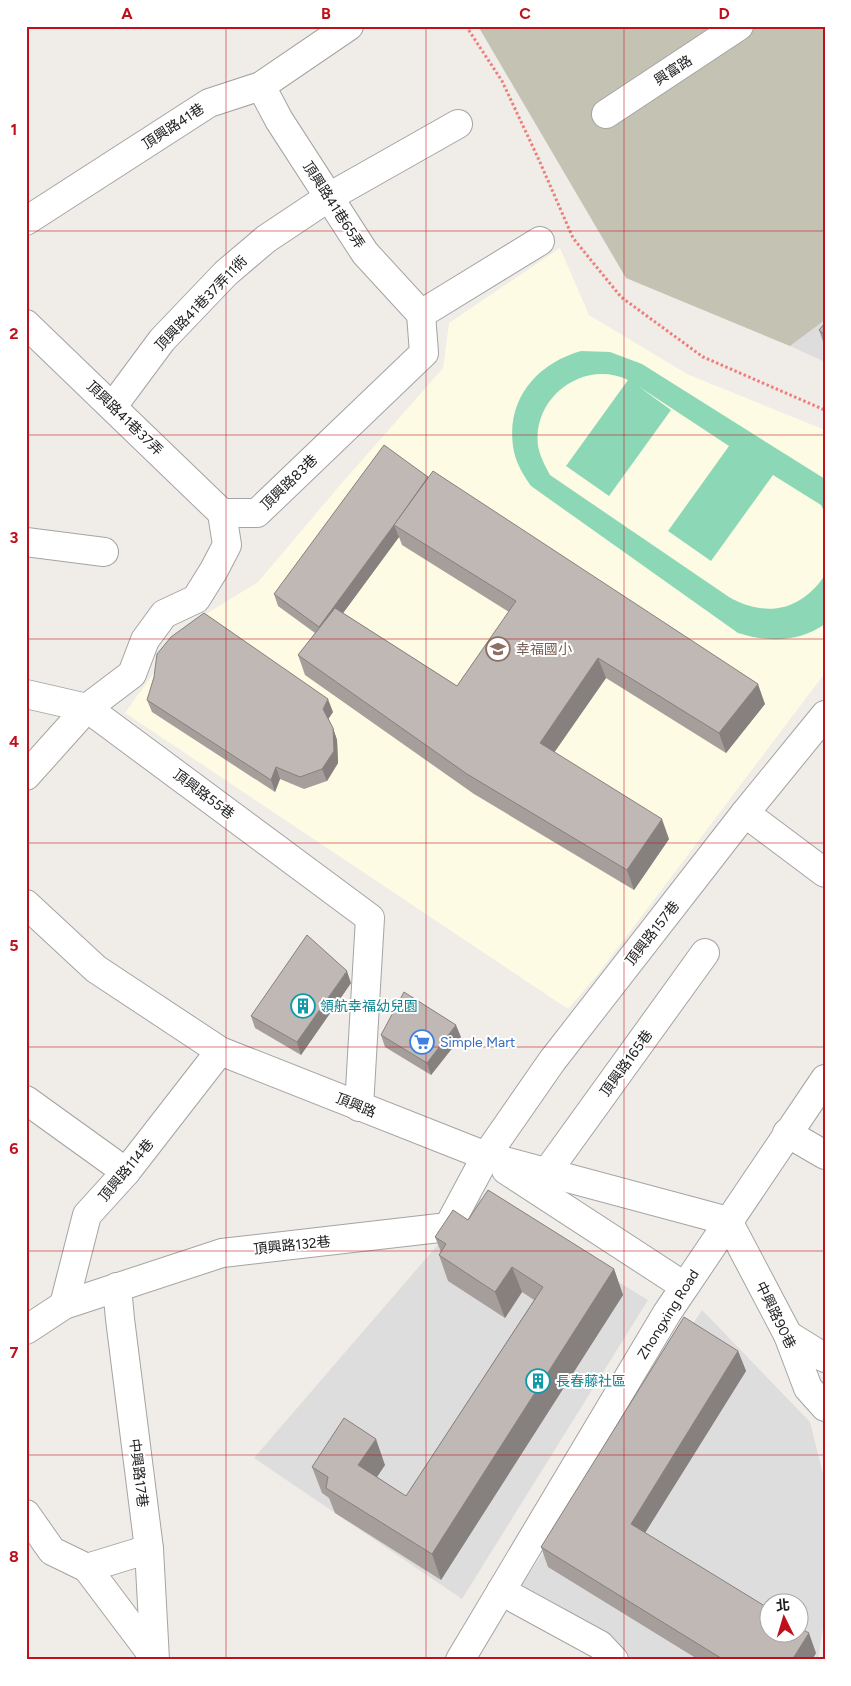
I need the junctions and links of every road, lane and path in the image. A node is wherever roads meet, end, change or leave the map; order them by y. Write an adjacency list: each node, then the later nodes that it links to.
1 (349, 26): 4 (street, 頂興路41巷)
2 (466, 26): 13 (path)
3 (739, 26): 5 (street, 興富路)
4 (261, 86): 7 (street, 頂興路41巷65弄); 8 (street, 頂興路41巷)
5 (606, 114)
6 (458, 124): 7 (street, 頂興路41巷37弄11衖)
7 (329, 197): 10 (street, 頂興路41巷65弄); 12 (street, 頂興路41巷37弄11衖)
8 (26, 221)
9 (540, 241): 10 (street)
10 (421, 314): 14 (street, 頂興路83巷)
11 (26, 324): 12 (street, 頂興路41巷37弄)
12 (113, 406): 14 (street, 頂興路41巷37弄)
13 (825, 410)
14 (222, 512): 18 (street)
15 (26, 542): 16 (street)
16 (104, 552)
17 (26, 694): 18 (street, 頂興路55巷)
18 (87, 708): 22 (street); 30 (street, 頂興路55巷)
19 (825, 715): 21 (street, 頂興路157巷)
20 (825, 730): 21 (street)
21 (801, 744): 23 (street, 頂興路157巷)
22 (26, 776)
23 (745, 813): 24 (street); 33 (street, 頂興路157巷)
24 (825, 873)
25 (26, 904): 27 (street, 頂興路)
26 (705, 953): 35 (street, 頂興路165巷)
27 (220, 1051): 30 (street, 頂興路); 34 (street, 頂興路114巷)
28 (825, 1079): 31 (street, Zhongxing Road)
29 (26, 1100): 34 (street)
30 (359, 1106): 33 (street, 頂興路)
31 (787, 1133): 32 (street); 36 (street, Zhongxing Road)
32 (825, 1155)
33 (486, 1156): 35 (street, 頂興路); 37 (street); 38 (street, 頂興路132巷)
34 (126, 1172): 39 (street, 頂興路114巷)
35 (547, 1172): 36 (street, 頂興路)
36 (728, 1221): 37 (street, Zhongxing Road); 41 (street, 中興路90巷)
37 (684, 1286): 47 (street, Zhongxing Road)
38 (117, 1287): 39 (street, 頂興路132巷); 45 (street, 中興路17巷)
39 (64, 1304): 40 (street, 頂興路132巷)
40 (26, 1330)
41 (788, 1335): 42 (street); 43 (street, 中興路90巷)
42 (825, 1358)
43 (825, 1407)
44 (26, 1514): 46 (street)
45 (149, 1549): 46 (street); 48 (street, 中興路17巷)
46 (87, 1568): 48 (street)
47 (501, 1592): 49 (street, Zhongxing Road); 50 (street)
48 (154, 1659)
49 (460, 1660)
50 (614, 1660)

